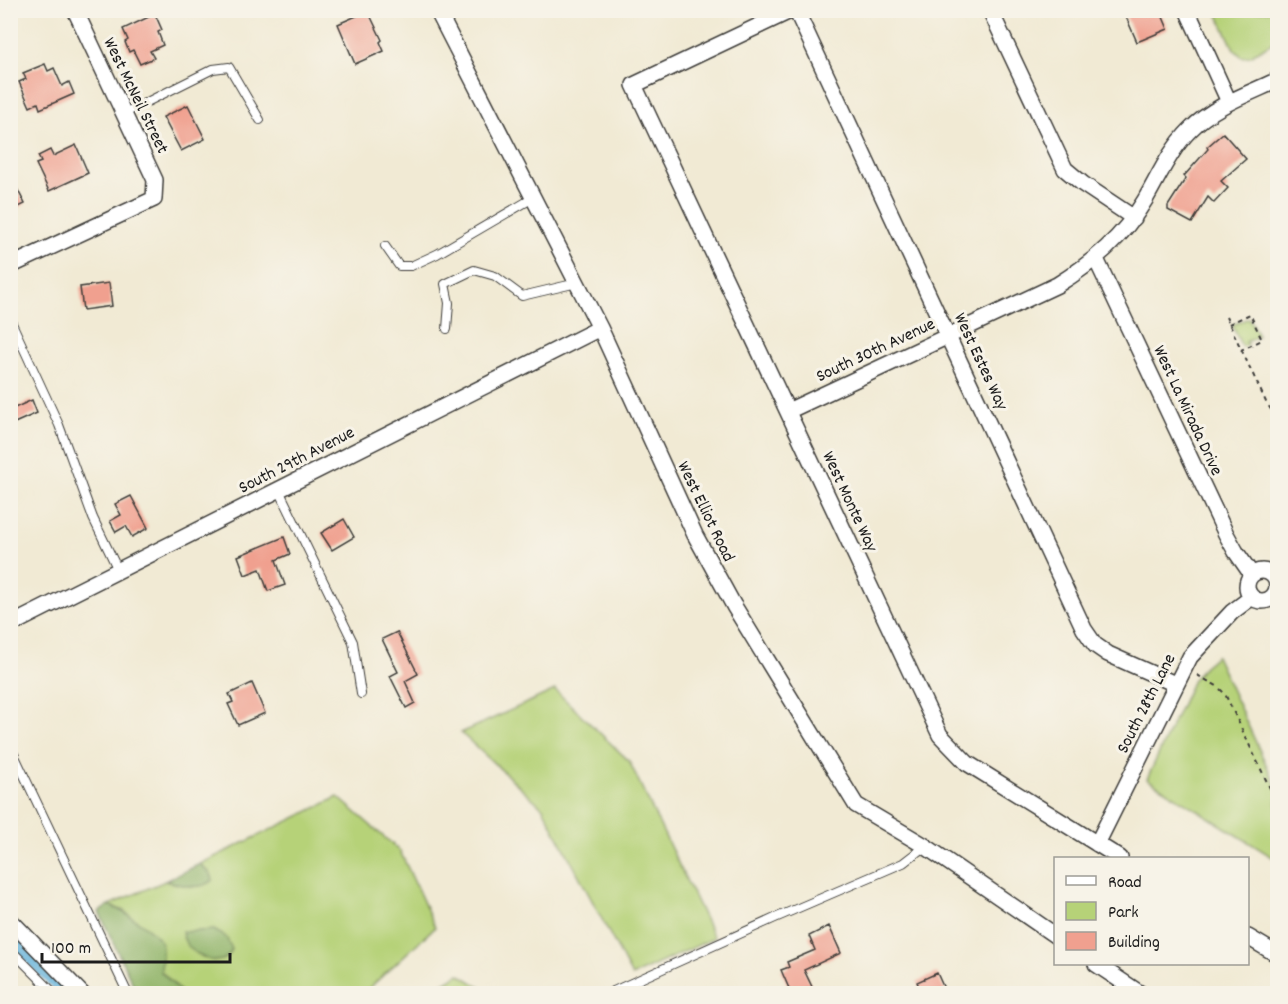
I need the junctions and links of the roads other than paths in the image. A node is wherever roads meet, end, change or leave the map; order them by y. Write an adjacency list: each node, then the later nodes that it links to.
1 (75, 10): 8 (street, West McNeil Street)
2 (438, 10): 10 (street, West Elliot Road)
3 (794, 10): 19 (street, West Estes Way); 20 (street, West Monte Way)
4 (990, 10): 11 (street)
5 (1187, 10): 7 (street)
6 (1278, 80): 7 (street, South 30th Avenue)
7 (1229, 102): 11 (street, South 30th Avenue)
8 (123, 114): 9 (lane); 14 (street, West McNeil Street)
9 (260, 120)
10 (533, 198): 12 (lane); 15 (street, West Elliot Road)
11 (1134, 218): 13 (street, South 30th Avenue)
12 (385, 246)
13 (1096, 259): 19 (street, South 30th Avenue); 23 (street, West La Mirada Drive)
14 (10, 266)
15 (577, 283): 17 (street, West Elliot Road); 18 (lane)
16 (10, 319): 22 (lane)
17 (600, 328): 21 (street, South 29th Avenue); 32 (street, West Elliot Road)
18 (447, 329)
19 (949, 336): 20 (street, South 30th Avenue); 28 (street, West Estes Way)
20 (788, 411): 31 (street, West Monte Way)
21 (279, 489): 22 (street, South 29th Avenue); 29 (lane)
22 (118, 570): 27 (street, South 29th Avenue)
23 (1252, 575): 24 (street); 25 (street)
24 (1276, 576): 26 (street)
25 (1252, 597): 26 (street); 28 (street, South 28th Lane)
26 (1276, 598)
27 (10, 625)
28 (1175, 684): 31 (street, South 28th Lane)
29 (361, 694)
30 (10, 746): 42 (lane)
31 (1096, 844): 33 (street, West Monte Way)
32 (925, 846): 35 (street, West Elliot Road); 43 (lane)
33 (1118, 857)
34 (10, 920): 41 (street)
35 (1054, 935)
36 (1249, 938): 38 (street)
37 (10, 949): 40 (lane)
38 (1278, 955)
39 (1099, 965): 44 (street)
40 (55, 993)
41 (82, 993)
42 (128, 993)
43 (607, 993)
44 (1141, 993)

